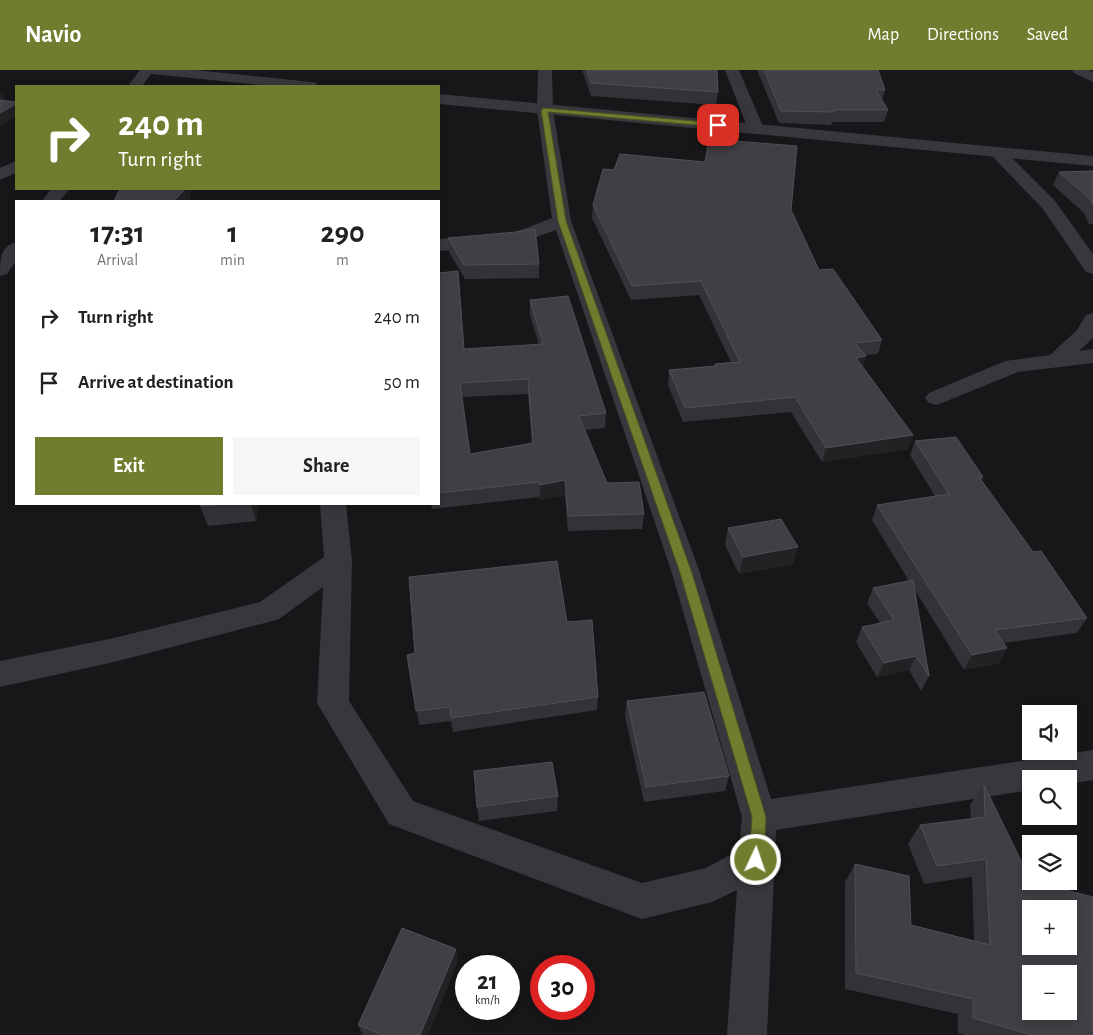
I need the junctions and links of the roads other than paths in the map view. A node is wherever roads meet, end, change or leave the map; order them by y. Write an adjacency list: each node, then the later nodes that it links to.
1 (146, 70): 7 (street)
2 (152, 70): 8 (street)
3 (545, 70): 10 (street)
4 (732, 70): 11 (street)
5 (1079, 70): 6 (street)
6 (1093, 78)
7 (136, 85)
8 (301, 85)
9 (440, 99): 10 (street)
10 (544, 110): 11 (street); 18 (street)
11 (756, 129): 12 (street)
12 (998, 152): 13 (street); 21 (street)
13 (1093, 160)
14 (15, 167): 15 (street)
15 (0, 175)
16 (59, 190): 17 (street)
17 (51, 200)
18 (562, 221): 19 (street); 30 (street)
19 (440, 245)
20 (15, 249): 22 (street)
21 (1093, 268)
22 (0, 270)
23 (1093, 319): 24 (street)
24 (1080, 359): 25 (street)
25 (936, 398)
26 (333, 505): 27 (street)
27 (338, 561): 28 (street); 31 (street)
28 (0, 674)
29 (1093, 765): 30 (street)
30 (759, 817): 31 (street)
31 (756, 860): 32 (street)
32 (748, 1035)

